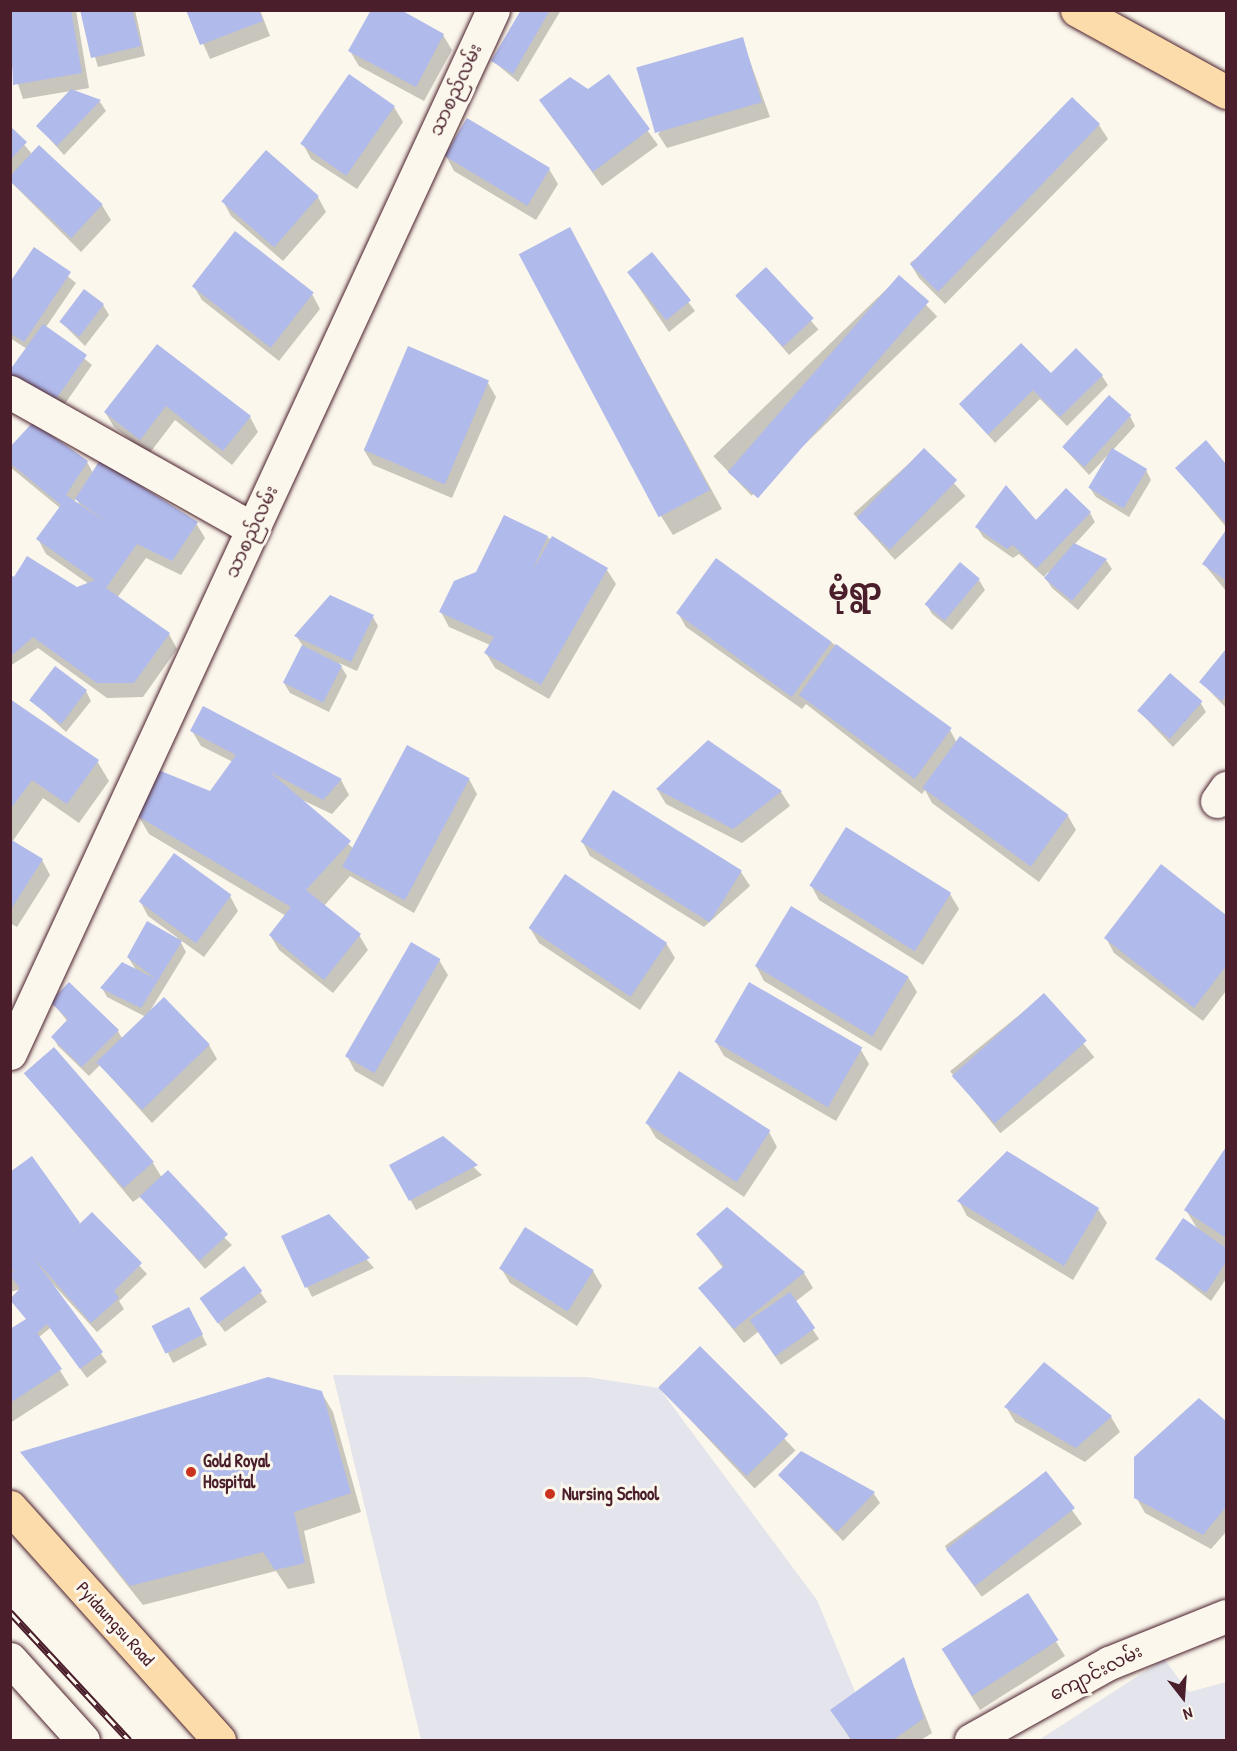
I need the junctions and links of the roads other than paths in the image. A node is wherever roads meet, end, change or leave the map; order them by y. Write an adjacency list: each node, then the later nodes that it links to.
1 (493, 10): 5 (street, သာစည်လမ်း)
2 (1077, 10): 3 (highway)
3 (1227, 92)
4 (10, 392): 5 (street)
5 (253, 529): 6 (street, သာစည်လမ်း)
6 (10, 1053)
7 (10, 1507): 11 (highway, Pyidaungsu Road)
8 (1227, 1616): 12 (street, ကျောင်းလမ်း)
9 (10, 1659): 10 (street)
10 (83, 1740)
11 (219, 1740)
12 (971, 1740)

